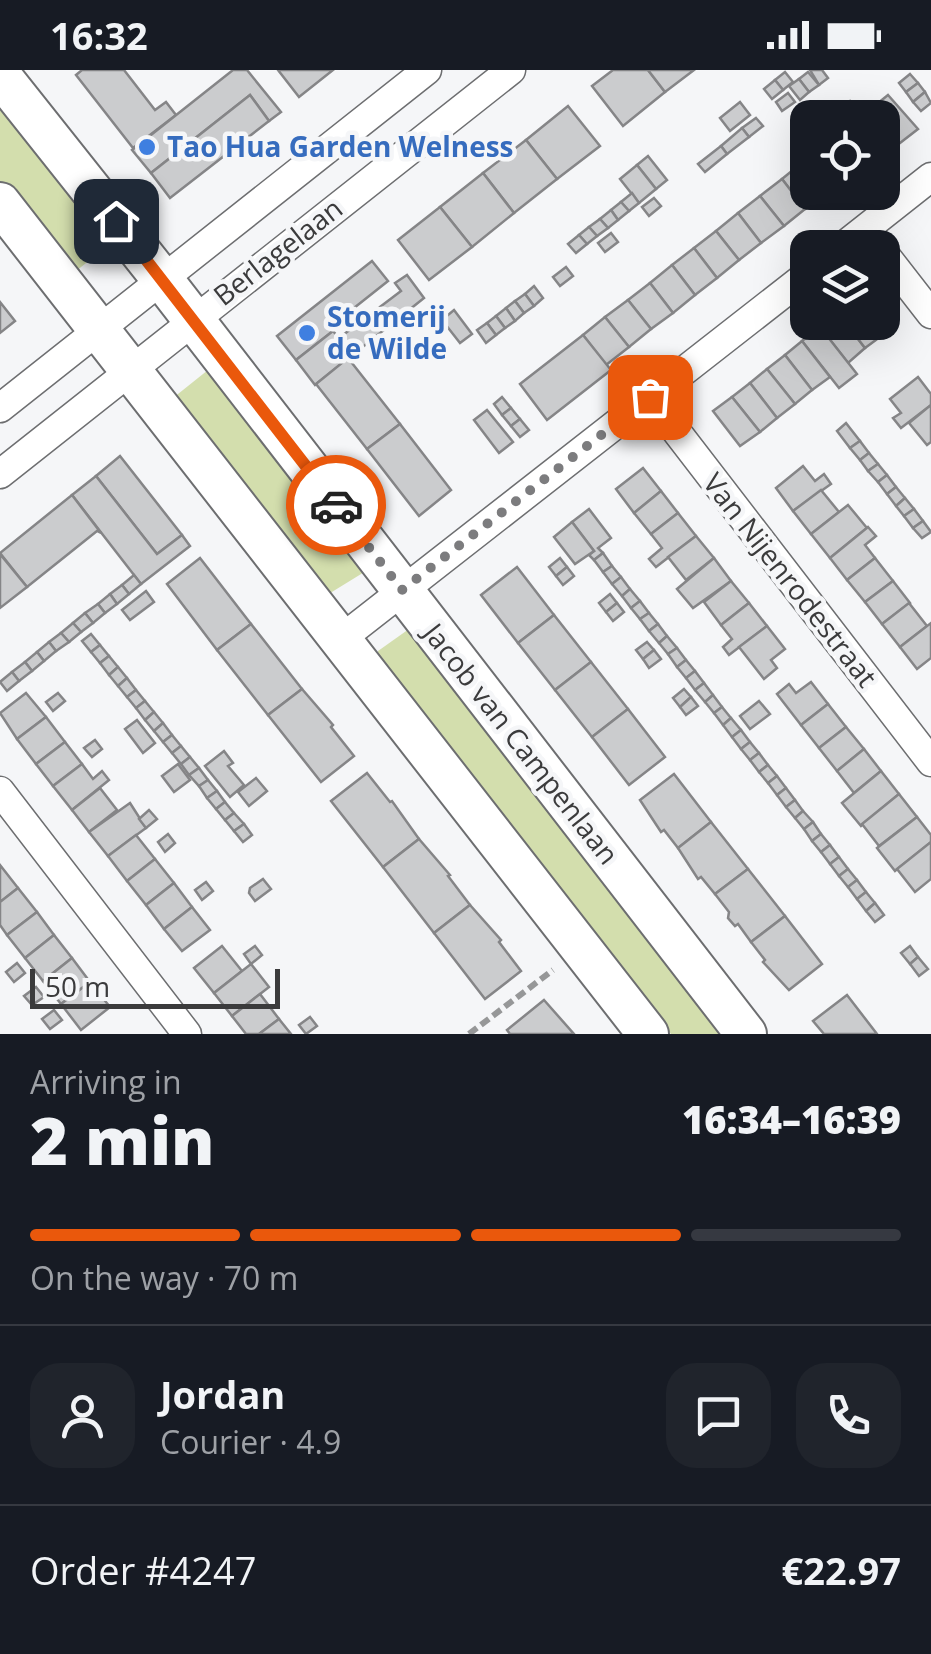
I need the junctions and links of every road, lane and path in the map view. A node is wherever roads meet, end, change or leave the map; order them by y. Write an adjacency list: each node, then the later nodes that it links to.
1 (427, 70): 8 (street, Berlagelaan)
2 (511, 70): 11 (street, Berlagelaan)
3 (0, 75): 8 (street, Jacob van Campenlaan)
4 (931, 177): 6 (street)
5 (0, 203): 12 (street)
6 (886, 230)
7 (900, 273): 10 (street)
8 (162, 279): 11 (street, Jacob van Campenlaan); 12 (street, Berlagelaan)
9 (790, 288): 14 (street)
10 (931, 314)
11 (192, 320): 13 (street, Berlagelaan); 17 (street, Jacob van Campenlaan)
12 (99, 332): 13 (street); 15 (street, Berlagelaan)
13 (132, 370): 16 (street, Berlagelaan); 18 (street)
14 (650, 397): 17 (street); 19 (street, Van Nijenrodestraat)
15 (0, 408)
16 (0, 474)
17 (402, 590): 18 (street); 25 (street, Jacob van Campenlaan)
18 (341, 640): 21 (street)
19 (931, 762)
20 (0, 791): 22 (street)
21 (581, 948): 23 (path); 24 (street)
22 (187, 1034)
23 (469, 1034)
24 (648, 1034)
25 (746, 1034)

